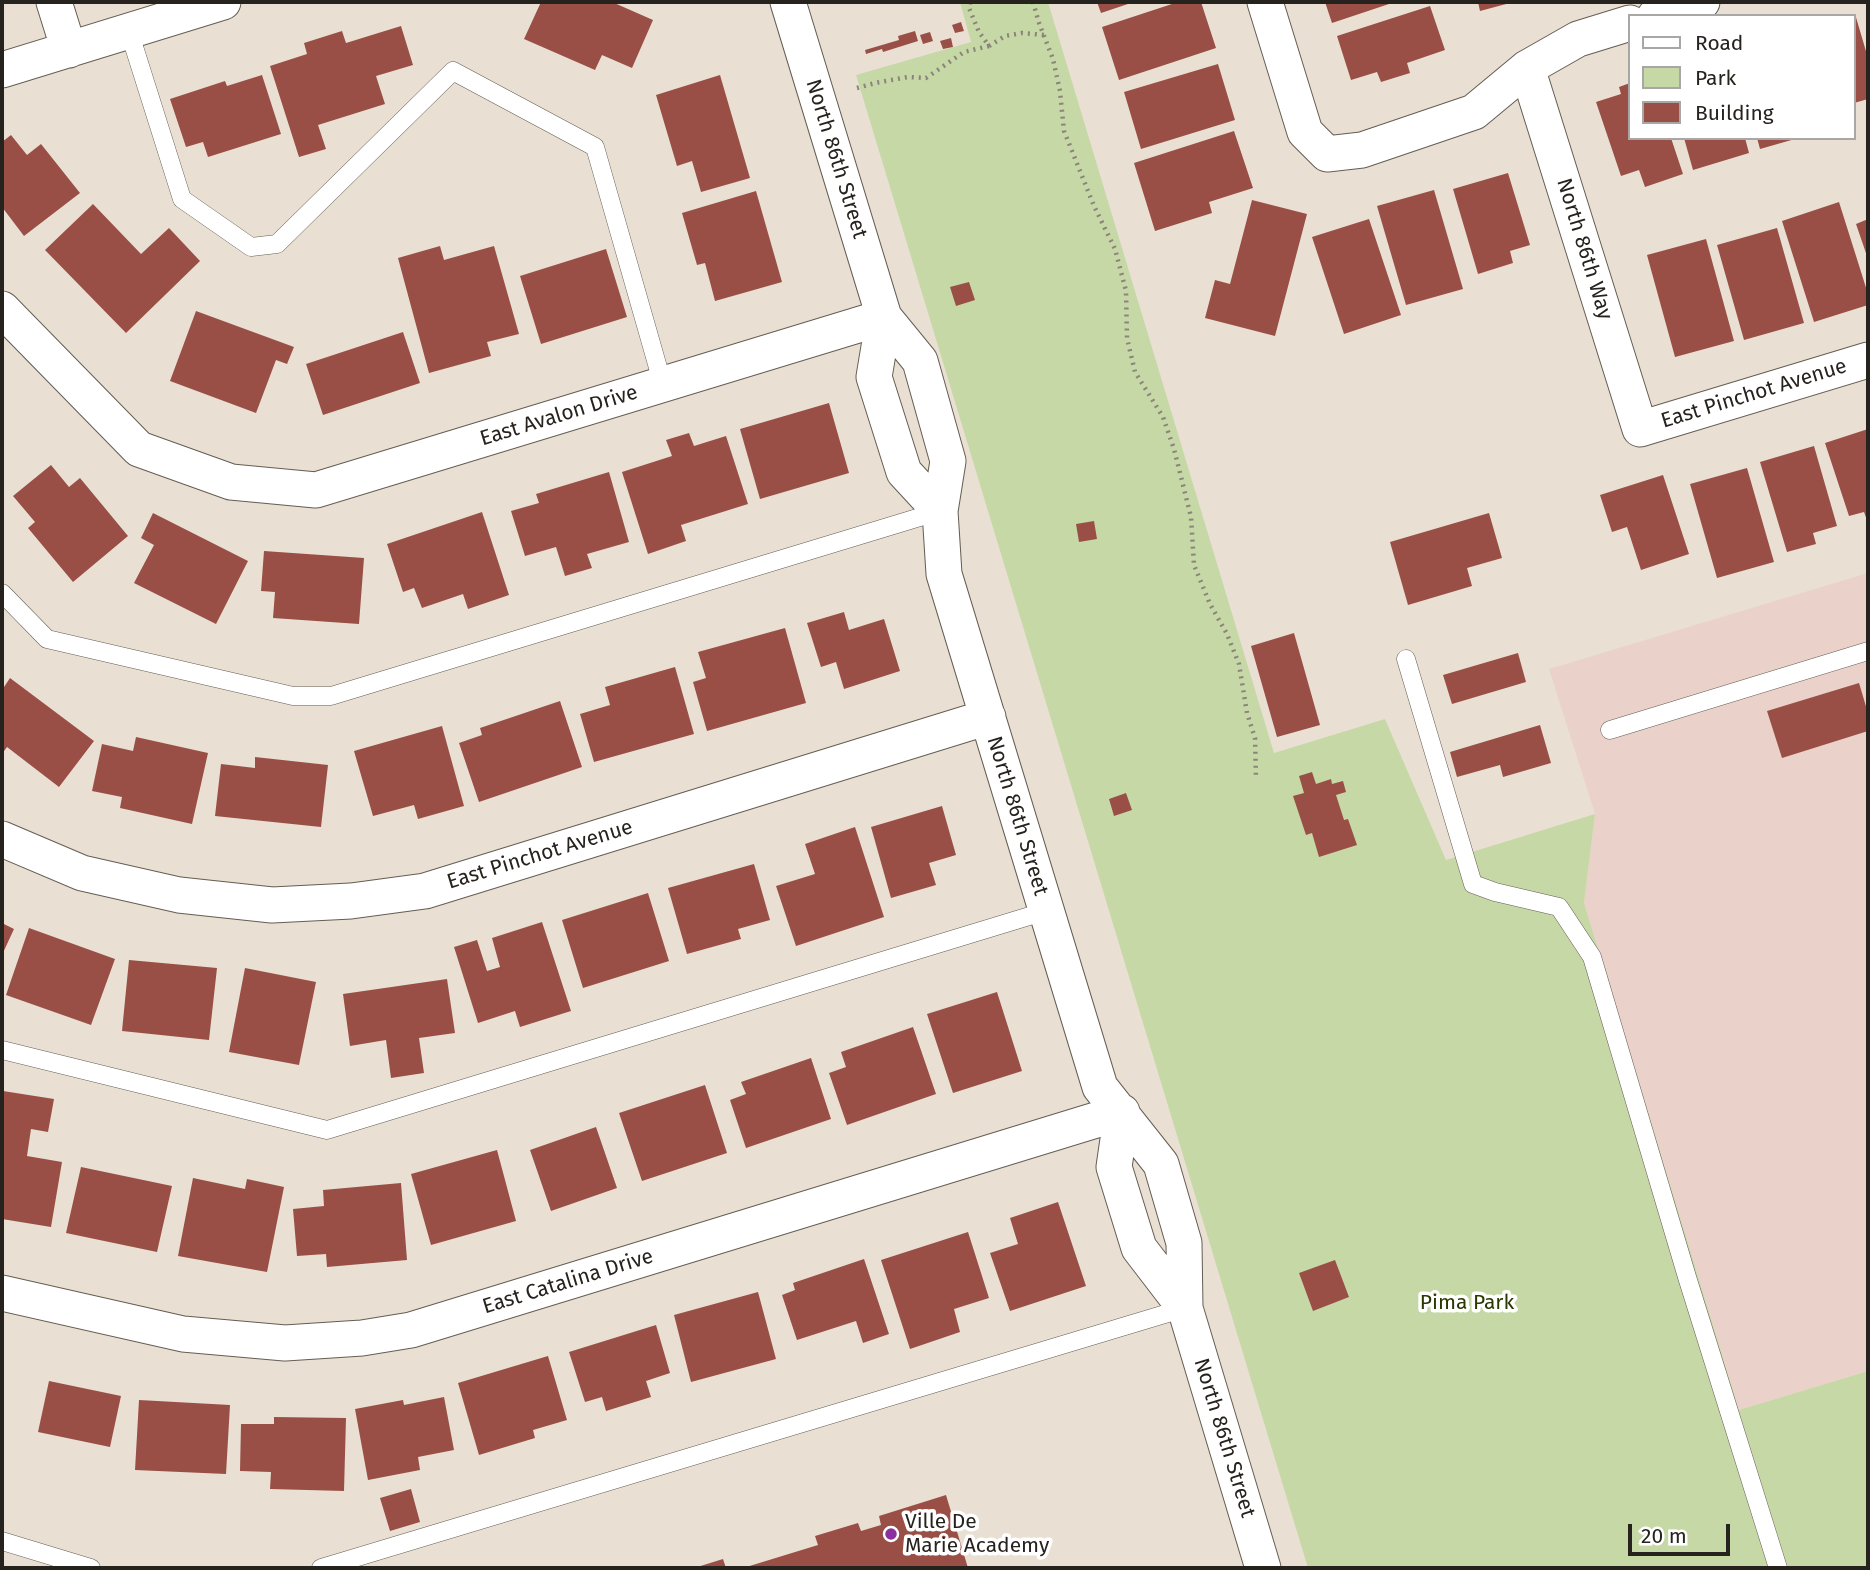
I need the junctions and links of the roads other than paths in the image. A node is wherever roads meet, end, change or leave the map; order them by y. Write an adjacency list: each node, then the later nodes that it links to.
1 (54, 2): 9 (street)
2 (223, 2): 8 (street)
3 (788, 2): 13 (street, North 86th Street)
4 (1265, 2): 10 (street)
5 (1702, 2): 6 (street)
6 (1663, 14)
7 (1629, 23): 10 (street)
8 (129, 31): 9 (street); 15 (lane)
9 (69, 50): 11 (street)
10 (1527, 68): 16 (street, North 86th Way)
11 (2, 70)
12 (2, 309): 15 (street, East Avalon Drive)
13 (884, 317): 15 (street, East Avalon Drive); 17 (street, North 86th Street); 17 (street, North 86th Street)
14 (1868, 360): 16 (street, East Pinchot Avenue)
15 (663, 385)
16 (1640, 429)
17 (940, 511): 18 (lane); 21 (street, North 86th Street)
18 (2, 593)
19 (1868, 651): 22 (lane)
20 (1406, 659): 33 (lane)
21 (988, 717): 23 (street, East Pinchot Avenue); 24 (street, North 86th Street)
22 (1611, 730)
23 (2, 839)
24 (1046, 911): 25 (lane); 26 (street, North 86th Street)
25 (2, 1050)
26 (1122, 1112): 27 (street, East Catalina Drive); 28 (street, North 86th Street); 28 (street, North 86th Street)
27 (2, 1293)
28 (1185, 1308): 31 (lane); 32 (street, North 86th Street)
29 (2, 1541): 30 (lane)
30 (91, 1568)
31 (321, 1568)
32 (1263, 1568)
33 (1778, 1568)

